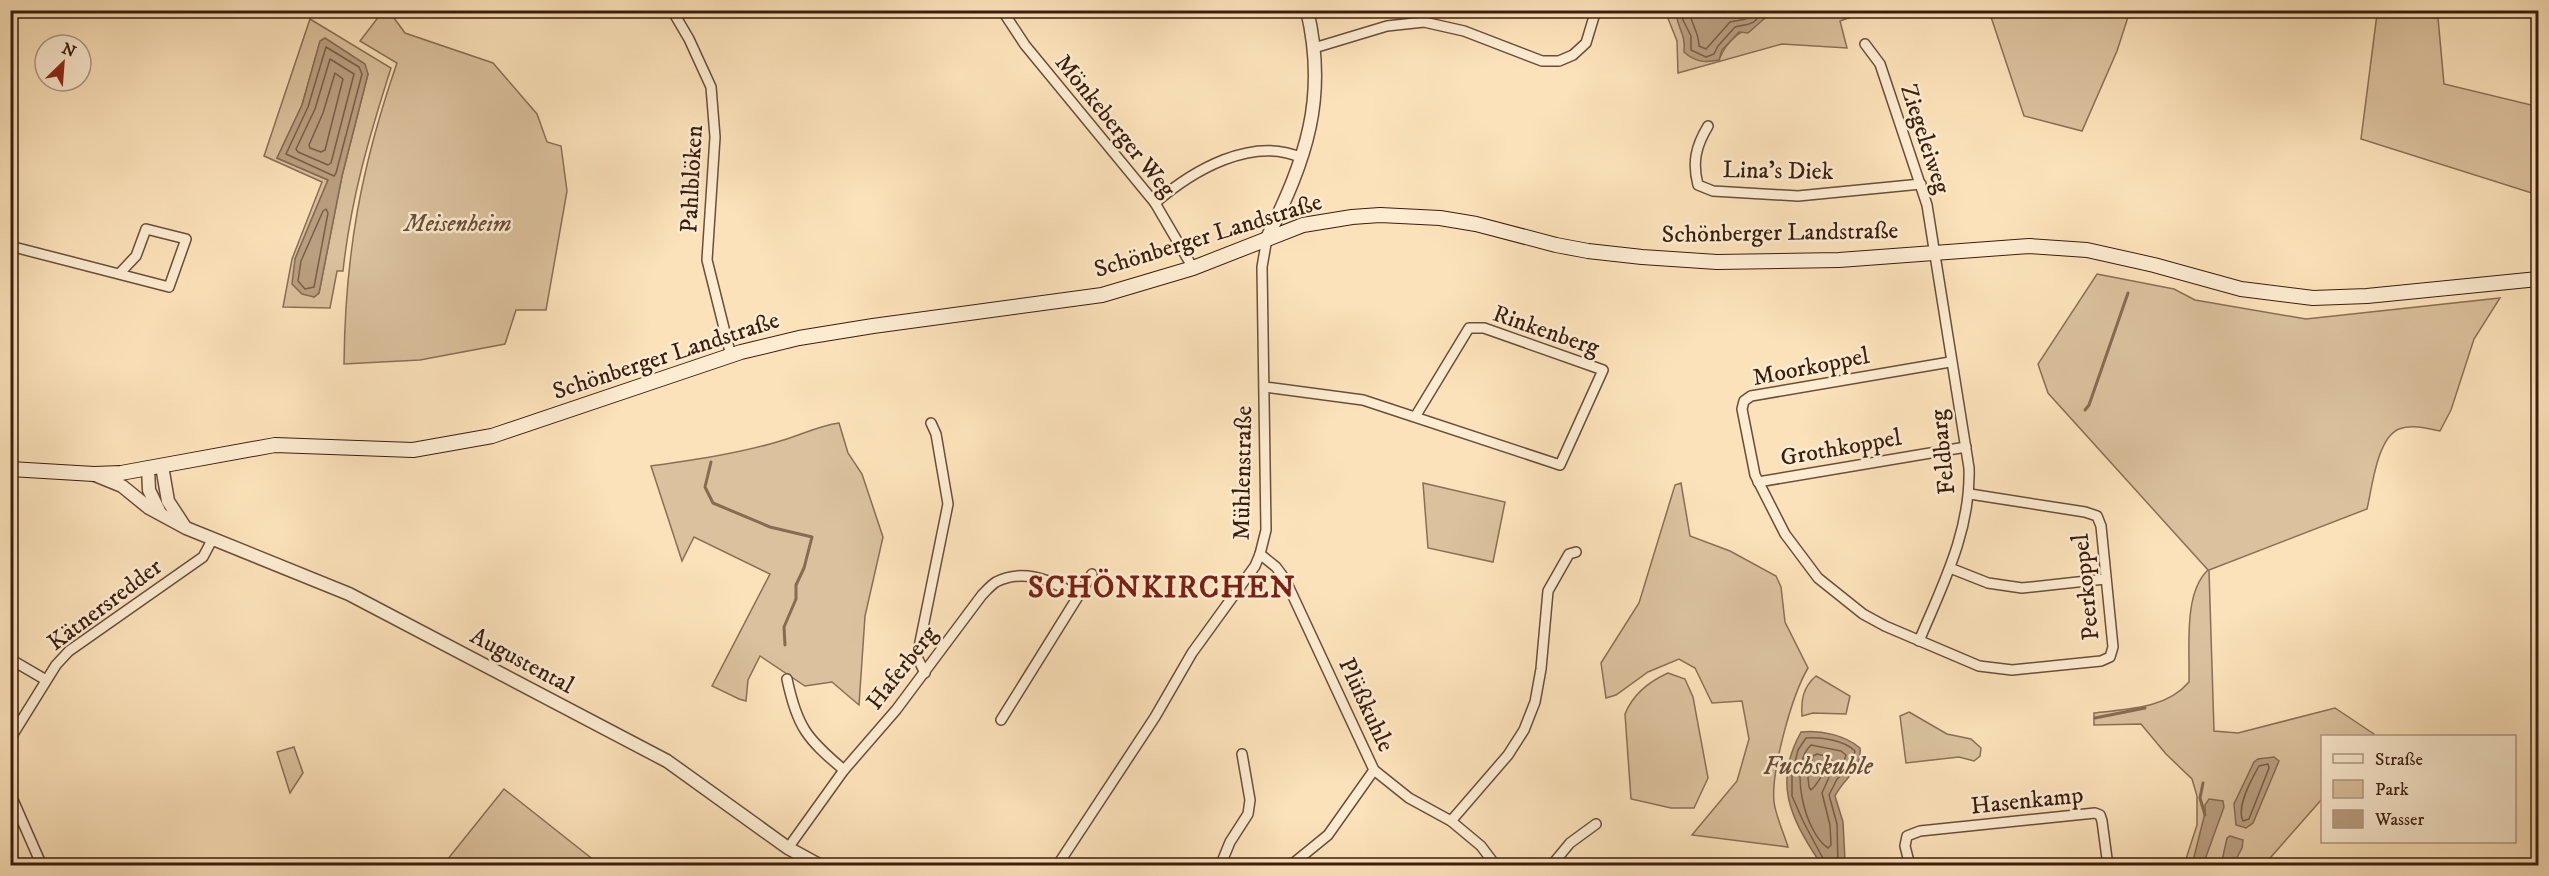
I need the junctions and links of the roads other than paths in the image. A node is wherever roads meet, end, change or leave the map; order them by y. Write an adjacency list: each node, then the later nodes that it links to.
1 (672, 10): 19 (street, Pahlblöken)
2 (1002, 10): 12 (street, Mönkeberger Weg)
3 (1308, 10): 8 (street)
4 (1424, 10): 6 (street)
5 (1596, 10): 6 (street)
6 (1424, 22): 8 (street)
7 (1865, 44): 11 (street, Ziegeleiweg)
8 (1314, 48): 10 (street)
9 (1708, 126): 11 (street, Lina's Diek)
10 (1302, 158): 12 (street); 13 (street)
11 (1921, 184): 15 (street, Ziegeleiweg)
12 (1155, 203): 16 (street, Mönkeberger Weg)
13 (1267, 238): 15 (main road, Schönberger Landstraße); 16 (main road, Schönberger Landstraße); 21 (street, Mühlenstraße)
14 (10, 246): 17 (street)
15 (1933, 251): 18 (main road, Schönberger Landstraße); 20 (street, Feldbarg)
16 (1193, 268): 19 (main road, Schönberger Landstraße)
17 (119, 274): 17 (street)
18 (2538, 279)
19 (731, 356): 25 (main road, Schönberger Landstraße)
20 (1950, 362): 24 (street, Feldbarg); 29 (street, Moorkoppel)
21 (1265, 387): 22 (street, Rinkenberg); 35 (street, Mühlenstraße)
22 (1415, 417): 22 (street, Rinkenberg)
23 (931, 423): 42 (street)
24 (1966, 447): 29 (street, Grothkoppel); 30 (street, Feldbarg)
25 (162, 466): 26 (main road, Schönberger Landstraße); 32 (street)
26 (148, 468): 28 (main road, Schönberger Landstraße); 31 (street)
27 (10, 470): 28 (main road, Schönberger Landstraße)
28 (94, 474): 31 (street, Augustental)
29 (1758, 482): 40 (street, Moorkoppel)
30 (1970, 494): 36 (street, Feldbarg); 38 (street, Peerkoppel)
31 (162, 516): 32 (street, Augustental)
32 (186, 528): 33 (street, Augustental)
33 (212, 540): 44 (street, Kätnersredder); 53 (street, Augustental)
34 (1576, 552): 51 (street)
35 (1260, 554): 49 (street, Plüßkuhle); 56 (street, Mühlenstraße)
36 (1950, 568): 38 (street); 40 (street, Feldbarg)
37 (1092, 574): 39 (street)
38 (2105, 579): 40 (street, Peerkoppel)
39 (1077, 596): 42 (street, Haferberg); 45 (street)
40 (1919, 640)
41 (10, 659): 44 (street)
42 (925, 673): 48 (street, Haferberg)
43 (787, 679): 48 (street)
44 (46, 680): 46 (street, Kätnersredder)
45 (1000, 720)
46 (10, 740)
47 (1242, 754): 57 (street)
48 (844, 770): 53 (street, Haferberg)
49 (1374, 770): 51 (street, Plüßkuhle); 58 (street)
50 (10, 793): 54 (street)
51 (1451, 821): 59 (street, Plüßkuhle)
52 (1596, 824): 60 (street)
53 (788, 848): 55 (street, Augustental)
54 (42, 866)
55 (821, 866)
56 (1058, 866)
57 (1225, 866)
58 (1290, 866)
59 (1496, 866)
60 (1551, 866)
61 (1910, 866): 62 (street, Hasenkamp)
62 (2108, 866)

